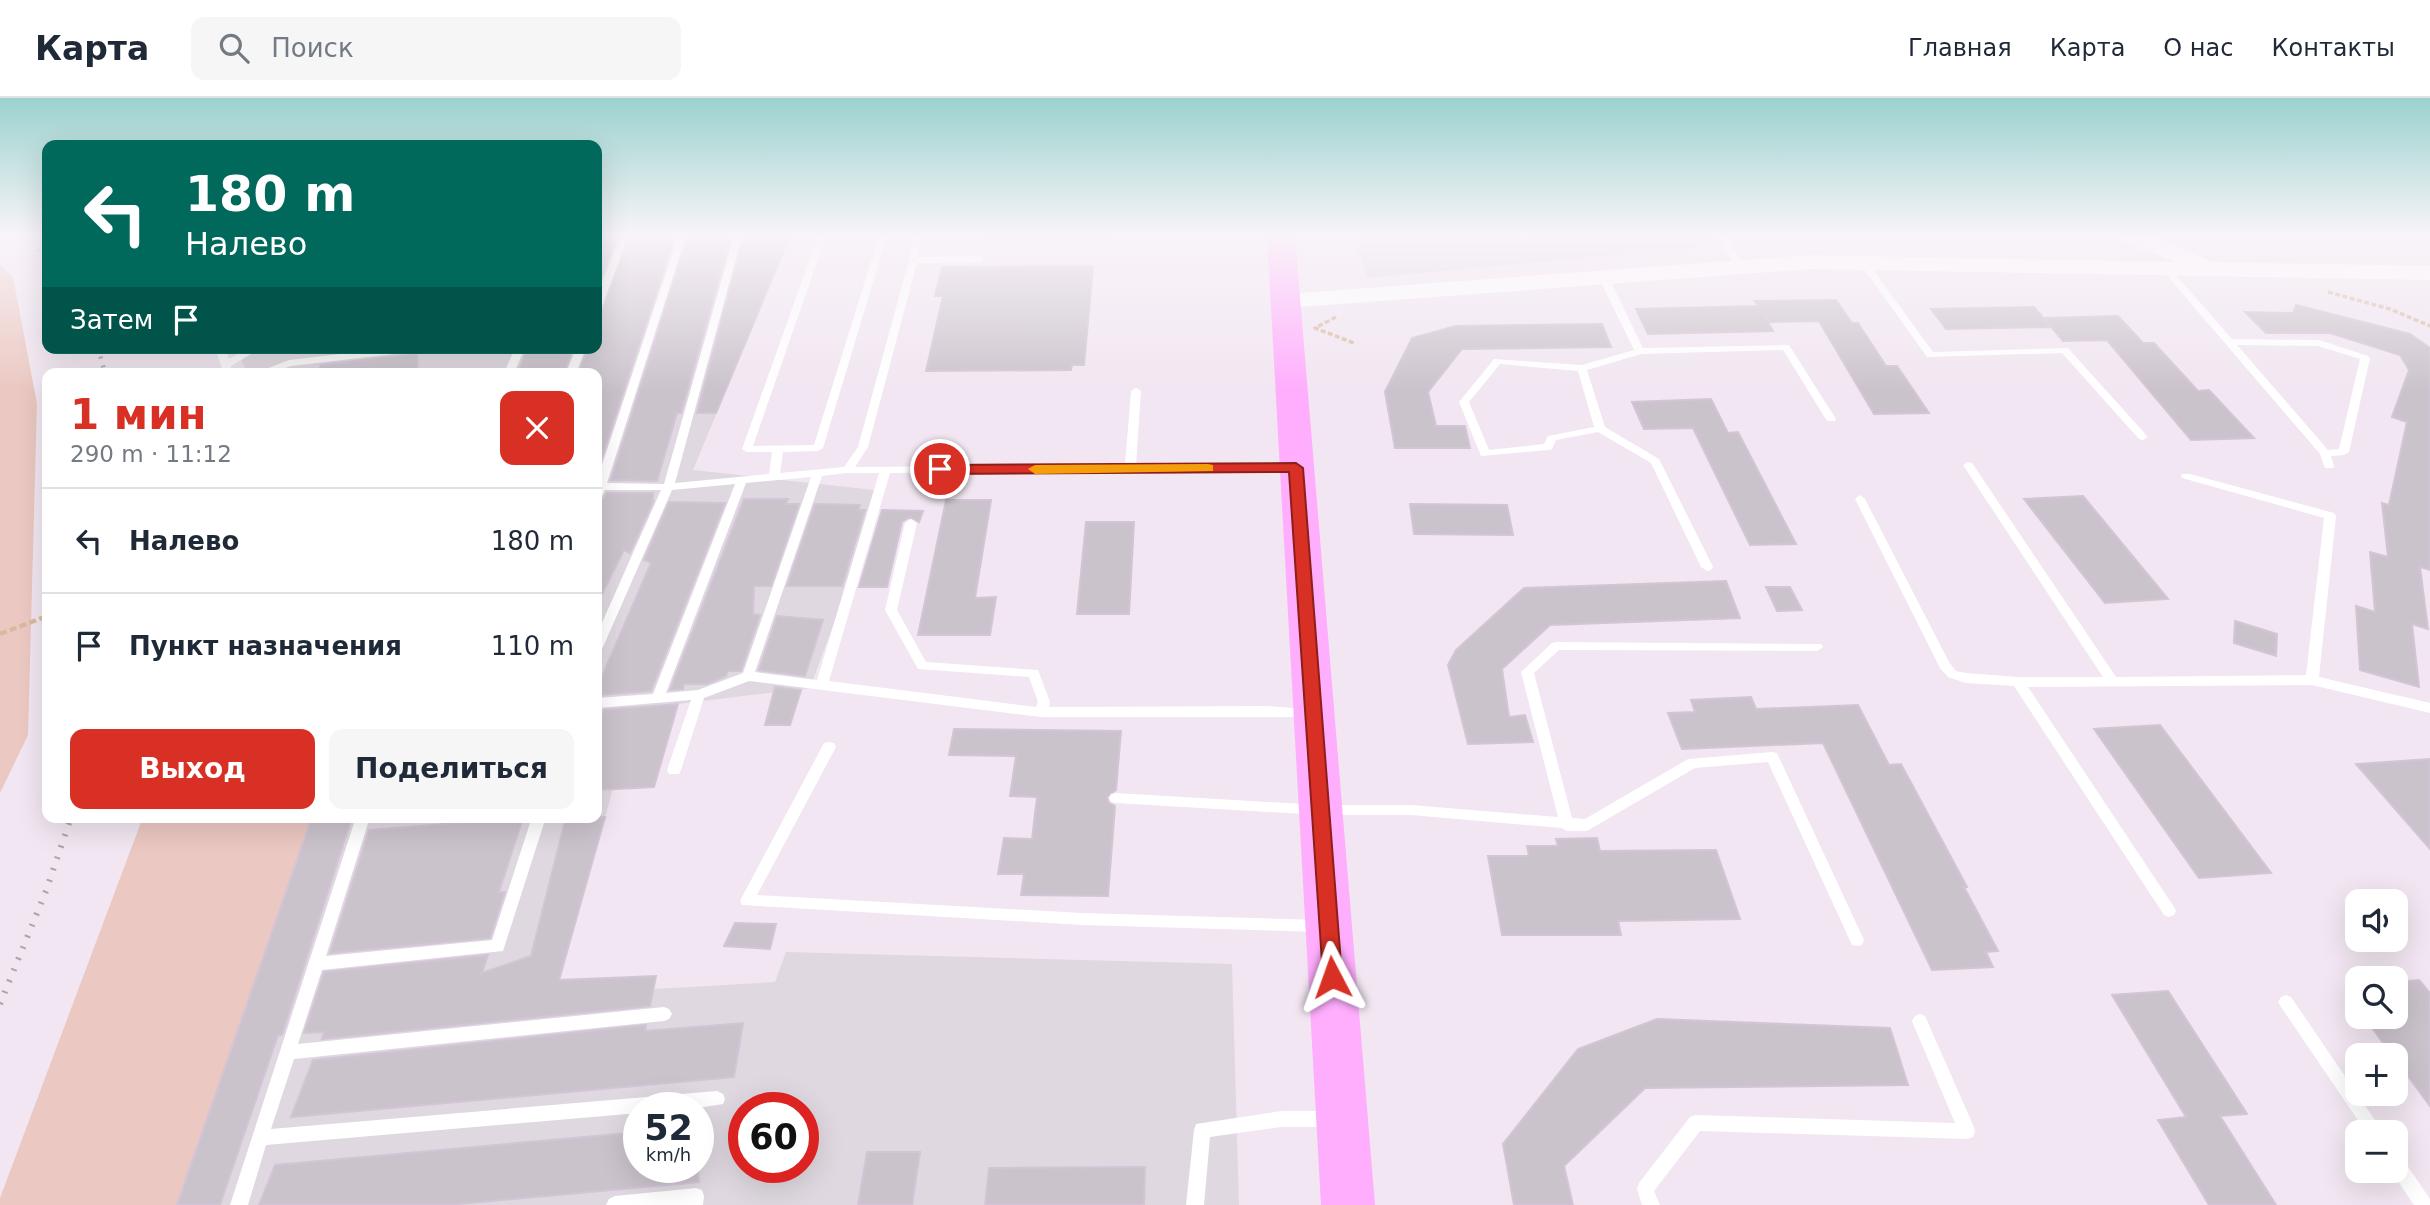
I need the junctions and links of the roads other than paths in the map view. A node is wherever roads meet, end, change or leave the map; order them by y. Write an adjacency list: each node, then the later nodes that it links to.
1 (665, 288): 35 (lane)
2 (724, 288): 36 (lane)
3 (804, 288): 23 (lane)
4 (867, 288): 23 (lane)
5 (906, 288): 29 (lane)
6 (1284, 288): 11 (main road)
7 (1470, 288): 11 (street)
8 (1609, 288): 13 (lane)
9 (1881, 288): 22 (lane)
10 (2182, 288): 12 (lane)
11 (1285, 301): 27 (main road)
12 (2229, 342): 24 (lane); 24 (lane)
13 (1640, 351): 18 (lane); 20 (lane)
14 (248, 354): 16 (lane)
15 (367, 354): 17 (lane)
16 (229, 368)
17 (275, 368)
18 (1582, 368): 21 (lane); 21 (lane)
19 (1136, 391): 28 (lane)
20 (1831, 419)
21 (1600, 429): 40 (lane)
22 (2143, 438)
23 (778, 449): 32 (lane)
24 (2325, 453): 26 (lane)
25 (1968, 465): 44 (lane)
26 (2329, 466)
27 (1296, 468): 28 (lane); 53 (main road)
28 (1130, 469): 30 (lane)
29 (847, 470): 30 (lane); 31 (lane)
30 (886, 470): 47 (lane)
31 (818, 472): 32 (lane); 43 (lane)
32 (774, 476): 34 (lane)
33 (2186, 476): 45 (lane)
34 (742, 479): 36 (lane); 49 (lane)
35 (602, 480)
36 (668, 488): 37 (lane); 41 (lane)
37 (602, 489)
38 (1860, 499): 46 (lane)
39 (911, 523): 52 (lane)
40 (1707, 567)
41 (602, 636)
42 (1817, 647): 60 (lane)
43 (748, 676): 47 (lane); 48 (lane)
44 (2111, 679): 45 (lane); 46 (lane)
45 (2312, 680): 51 (lane)
46 (2018, 682): 61 (lane)
47 (821, 686): 52 (lane)
48 (699, 695): 49 (lane); 55 (lane)
49 (658, 697): 50 (lane)
50 (602, 703)
51 (2430, 708)
52 (1041, 712): 53 (lane)
53 (1315, 715): 57 (main road)
54 (829, 747): 62 (lane)
55 (674, 770)
56 (1116, 798): 57 (lane)
57 (1321, 810): 60 (lane); 62 (main road)
58 (361, 823): 64 (lane)
59 (537, 823): 64 (lane)
60 (1567, 825): 63 (lane)
61 (2169, 911)
62 (1329, 926): 70 (main road)
63 (1857, 940)
64 (316, 964): 68 (lane)
65 (2286, 1002): 71 (lane)
66 (664, 1014): 68 (lane)
67 (1920, 1021): 79 (lane)
68 (288, 1052): 72 (lane)
69 (717, 1099): 72 (lane)
70 (1342, 1119): 77 (lane); 78 (main road)
71 (2367, 1120)
72 (260, 1138): 74 (lane)
73 (2408, 1182): 80 (lane)
74 (239, 1205)
75 (615, 1205): 76 (lane)
76 (694, 1205)
77 (1195, 1205)
78 (1348, 1205)
79 (1651, 1205)
80 (2424, 1205)

